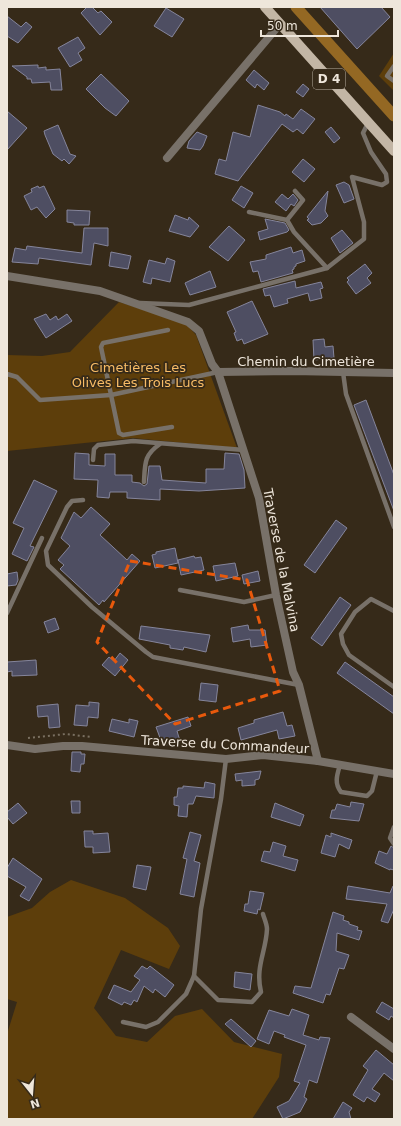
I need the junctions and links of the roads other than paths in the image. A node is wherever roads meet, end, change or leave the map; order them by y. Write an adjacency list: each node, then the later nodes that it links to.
1 (265, 7): 2 (main road, D 4)
2 (280, 24): 5 (main road, D 4); 7 (street)
3 (394, 66): 4 (lane)
4 (394, 81)
5 (368, 123): 6 (main road, D 4); 11 (lane)
6 (394, 151)
7 (167, 158)
8 (295, 191): 10 (lane)
9 (249, 212): 10 (lane)
10 (287, 220): 11 (lane)
11 (327, 268): 13 (lane)
12 (7, 276): 13 (street, Traverse de la Malvina)
13 (131, 302): 15 (street, Traverse de la Malvina)
14 (168, 330): 19 (lane)
15 (218, 372): 16 (street, Chemin du Cimetière); 19 (lane); 22 (street, Traverse de la Malvina)
16 (343, 372): 18 (street, Chemin du Cimetière); 26 (lane)
17 (7, 374): 19 (lane)
18 (394, 374)
19 (111, 395): 20 (lane)
20 (172, 427)
21 (160, 444): 22 (lane); 23 (lane); 24 (lane)
22 (244, 450): 29 (street, Traverse de la Malvina)
23 (93, 460)
24 (144, 482)
25 (83, 500): 32 (lane)
26 (394, 526)
27 (42, 538): 31 (lane)
28 (180, 590): 29 (lane)
29 (276, 594): 32 (street, Traverse de la Malvina)
30 (394, 611): 33 (lane)
31 (7, 614)
32 (299, 685): 36 (street, Traverse de la Malvina)
33 (394, 687)
34 (7, 745): 35 (street, Traverse du Commandeur)
35 (226, 759): 36 (street, Traverse du Commandeur); 43 (lane)
36 (318, 762): 37 (street, Traverse du Commandeur)
37 (340, 765): 38 (street, Traverse du Commandeur); 38 (lane)
38 (377, 771): 39 (street, Traverse du Commandeur)
39 (394, 774)
40 (394, 827): 41 (lane)
41 (394, 844)
42 (263, 914): 43 (lane)
43 (194, 976): 45 (lane)
44 (351, 1017): 46 (street)
45 (123, 1022)
46 (394, 1049)

